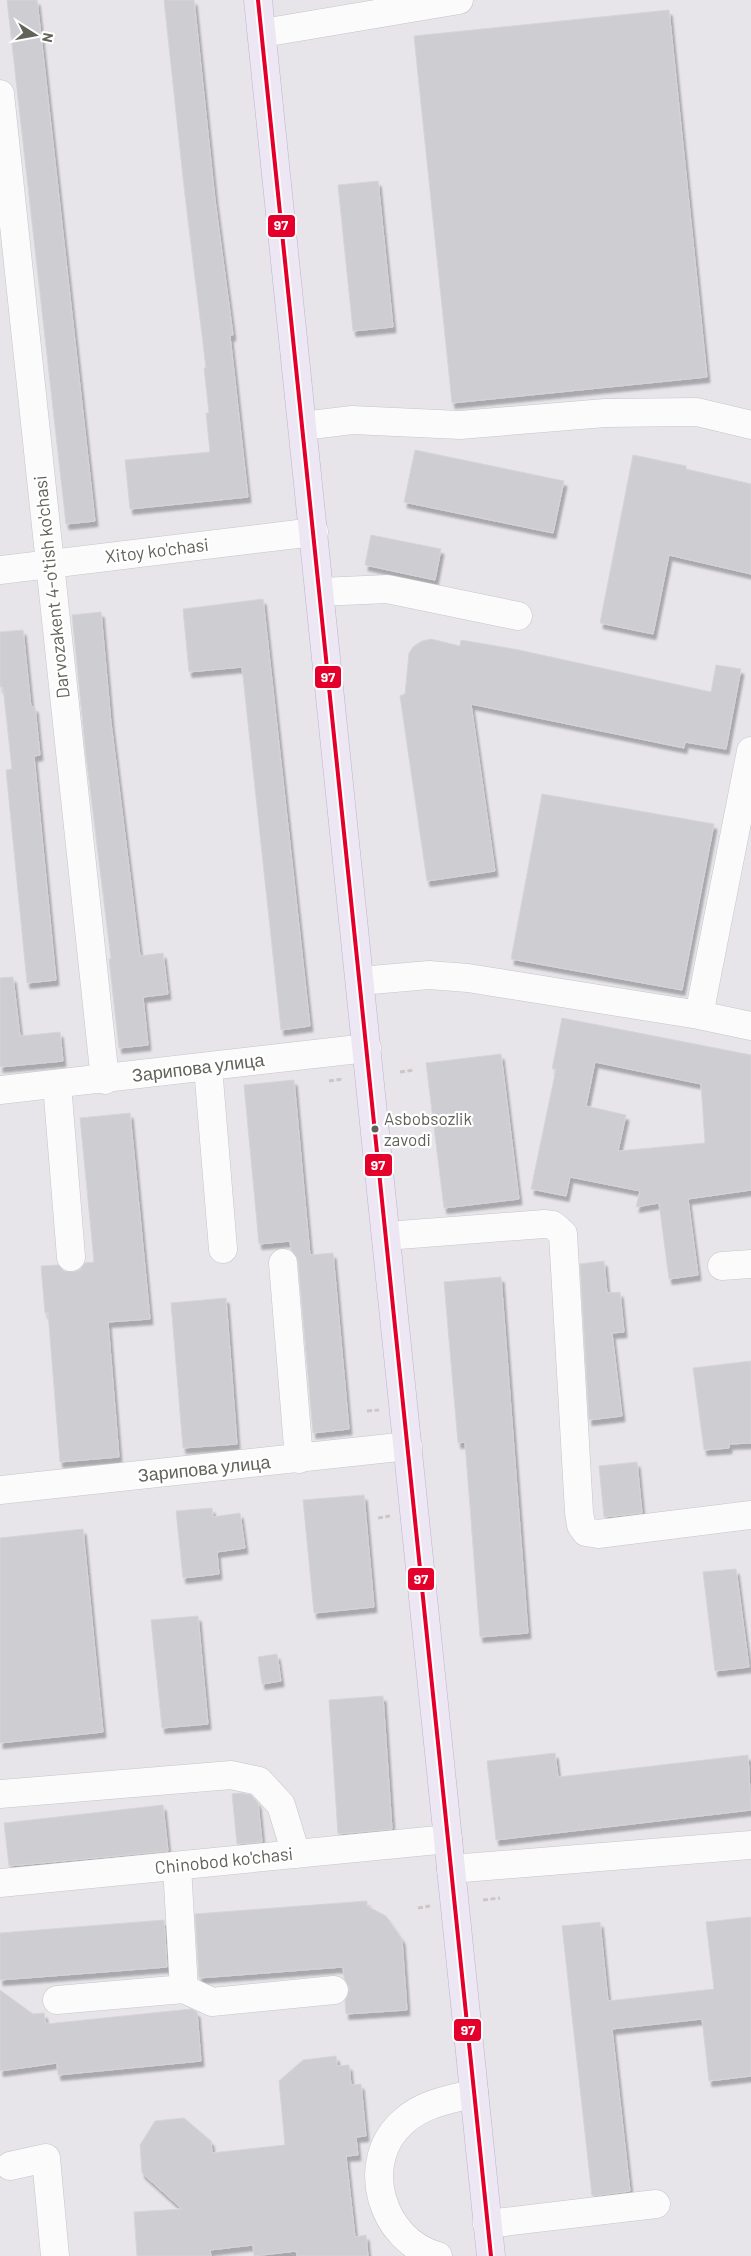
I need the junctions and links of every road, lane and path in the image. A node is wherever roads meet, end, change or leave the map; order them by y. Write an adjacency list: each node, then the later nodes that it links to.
1 (258, 0): 3 (main road)
2 (459, 0): 3 (street)
3 (262, 33): 6 (main road)
4 (0, 94): 8 (street, Darvozakent 4-o'tish ko'chasi)
5 (751, 425): 6 (street)
6 (303, 426): 7 (main road)
7 (314, 532): 8 (street, Xitoy ko'chasi); 10 (main road)
8 (49, 564): 9 (street, Xitoy ko'chasi); 21 (street, Darvozakent 4-o'tish ko'chasi)
9 (0, 570)
10 (320, 592): 11 (street); 14 (main road)
11 (518, 616)
12 (751, 751): 13 (street)
13 (746, 799): 15 (street)
14 (360, 981): 15 (street); 17 (main road)
15 (699, 1015): 16 (street)
16 (751, 1026)
17 (367, 1048): 18 (street, Зарипова улица); 24 (main road)
18 (208, 1067): 21 (street, Зарипова улица); 25 (street)
19 (414, 1070): 20 (path)
20 (400, 1072)
21 (105, 1080): 22 (street, Зарипова улица)
22 (57, 1084): 23 (street, Зарипова улица); 26 (street)
23 (0, 1090)
24 (386, 1236): 30 (main road); 33 (street)
25 (223, 1249)
26 (71, 1257)
27 (283, 1264): 31 (street)
28 (751, 1264): 29 (street)
29 (722, 1266)
30 (408, 1446): 31 (street, Зарипова улица); 35 (main road)
31 (298, 1459): 32 (street, Зарипова улица)
32 (0, 1490)
33 (751, 1515)
34 (0, 1794): 37 (street)
35 (448, 1839): 37 (street, Chinobod ko'chasi); 39 (main road)
36 (751, 1845): 39 (street)
37 (296, 1854): 38 (street, Chinobod ko'chasi)
38 (177, 1866): 40 (street, Chinobod ko'chasi); 45 (street)
39 (451, 1869): 48 (main road)
40 (0, 1883)
41 (500, 1898): 42 (path)
42 (483, 1900)
43 (434, 1906): 44 (path)
44 (418, 1908)
45 (184, 1989): 46 (street); 47 (street)
46 (334, 1990)
47 (57, 2000)
48 (474, 2093): 51 (main road); 53 (street)
49 (10, 2166): 52 (street)
50 (656, 2204): 51 (street)
51 (487, 2224): 54 (main road)
52 (55, 2256)
53 (438, 2256)
54 (490, 2256)

